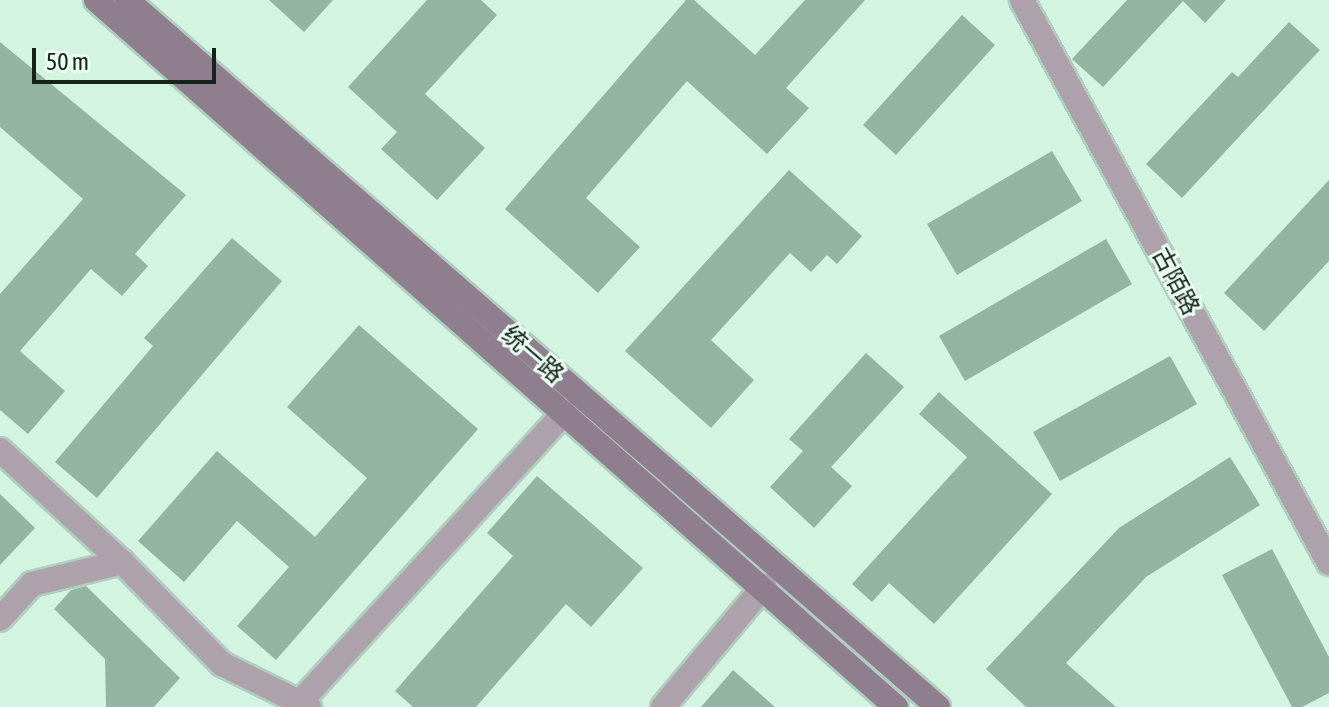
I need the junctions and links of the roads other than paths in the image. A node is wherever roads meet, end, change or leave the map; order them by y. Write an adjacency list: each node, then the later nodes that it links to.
1 (96, 0): 4 (main road, 统一路)
2 (127, 0): 13 (main road, 统一路)
3 (1022, 0): 7 (street, 古陌路)
4 (564, 413): 8 (main road, 统一路); 10 (street)
5 (0, 450): 6 (street)
6 (122, 562): 9 (street); 10 (street)
7 (1329, 563)
8 (764, 586): 11 (street); 12 (main road, 统一路)
9 (0, 619)
10 (306, 704)
11 (663, 707)
12 (896, 707)
13 (938, 707)

